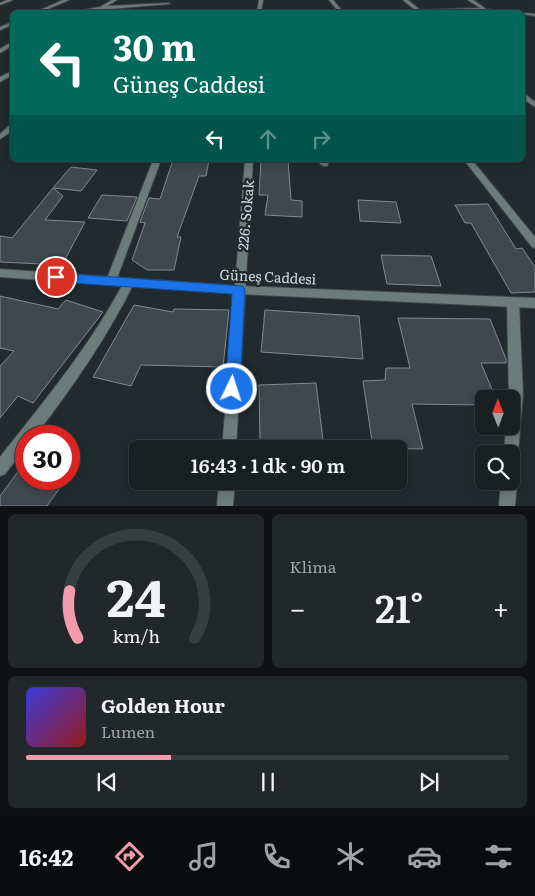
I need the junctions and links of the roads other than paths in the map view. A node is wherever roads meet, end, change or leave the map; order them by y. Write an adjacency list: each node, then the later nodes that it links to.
1 (11, 0): 8 (street)
2 (67, 0): 11 (street)
3 (115, 0): 10 (street)
4 (331, 0): 14 (street)
5 (404, 0): 15 (street)
6 (470, 0): 16 (street)
7 (170, 2): 9 (street)
8 (0, 4)
9 (132, 6): 10 (street); 13 (street)
10 (101, 8): 12 (street)
11 (43, 10)
12 (88, 10)
13 (125, 10)
14 (339, 10)
15 (416, 10)
16 (485, 10)
17 (525, 96): 18 (street)
18 (535, 104)
19 (156, 162): 24 (street)
20 (249, 162): 26 (street, 226. Sokak)
21 (470, 162): 22 (street)
22 (535, 244)
23 (0, 273): 24 (street, Güneş Caddesi)
24 (111, 281): 25 (street, Güneş Caddesi)
25 (129, 283): 26 (street, Güneş Caddesi); 31 (street)
26 (239, 290): 27 (street, Güneş Caddesi); 29 (street, 226. Sokak)
27 (514, 303): 28 (street, Güneş Caddesi); 30 (street)
28 (535, 303)
29 (230, 440)
30 (512, 445)
31 (0, 469)
32 (226, 490): 34 (street)
33 (508, 490): 35 (street)
34 (225, 506)
35 (507, 506)

